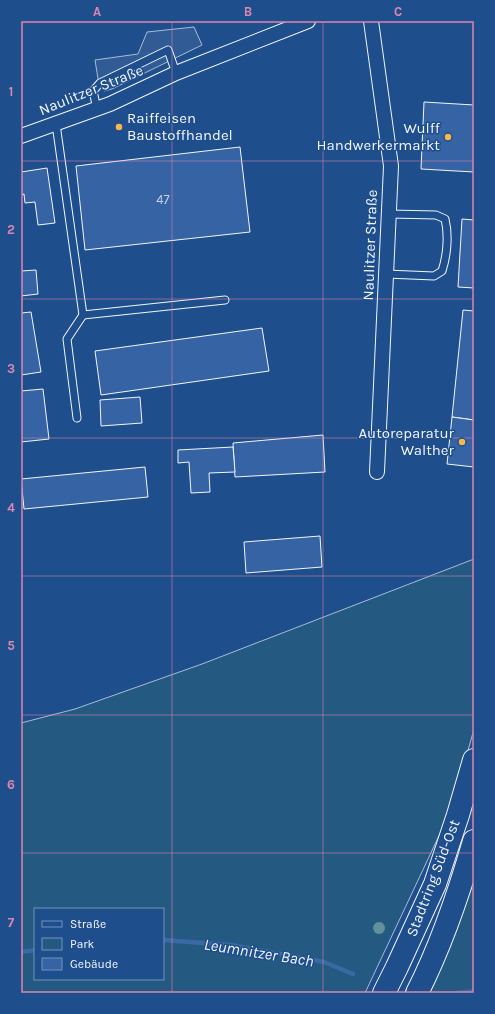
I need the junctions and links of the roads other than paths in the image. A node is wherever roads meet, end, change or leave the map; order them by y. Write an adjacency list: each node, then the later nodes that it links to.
1 (308, 21): 3 (street, Naulitzer Straße)
2 (371, 21): 7 (street, Naulitzer Straße)
3 (176, 72): 4 (street, Naulitzer Straße); 4 (lane)
4 (97, 109): 5 (street, Naulitzer Straße)
5 (56, 124): 6 (street, Naulitzer Straße); 10 (lane)
6 (21, 136)
7 (389, 214): 8 (street, Naulitzer Straße); 8 (lane)
8 (386, 274): 12 (street, Naulitzer Straße)
9 (225, 300): 10 (lane)
10 (83, 315): 11 (lane)
11 (77, 418)
12 (377, 472)
13 (474, 760): 15 (main road, Stadtring Süd-Ost)
14 (474, 841): 16 (main road, Stadtring Süd-Ost)
15 (384, 993)
16 (417, 993)

